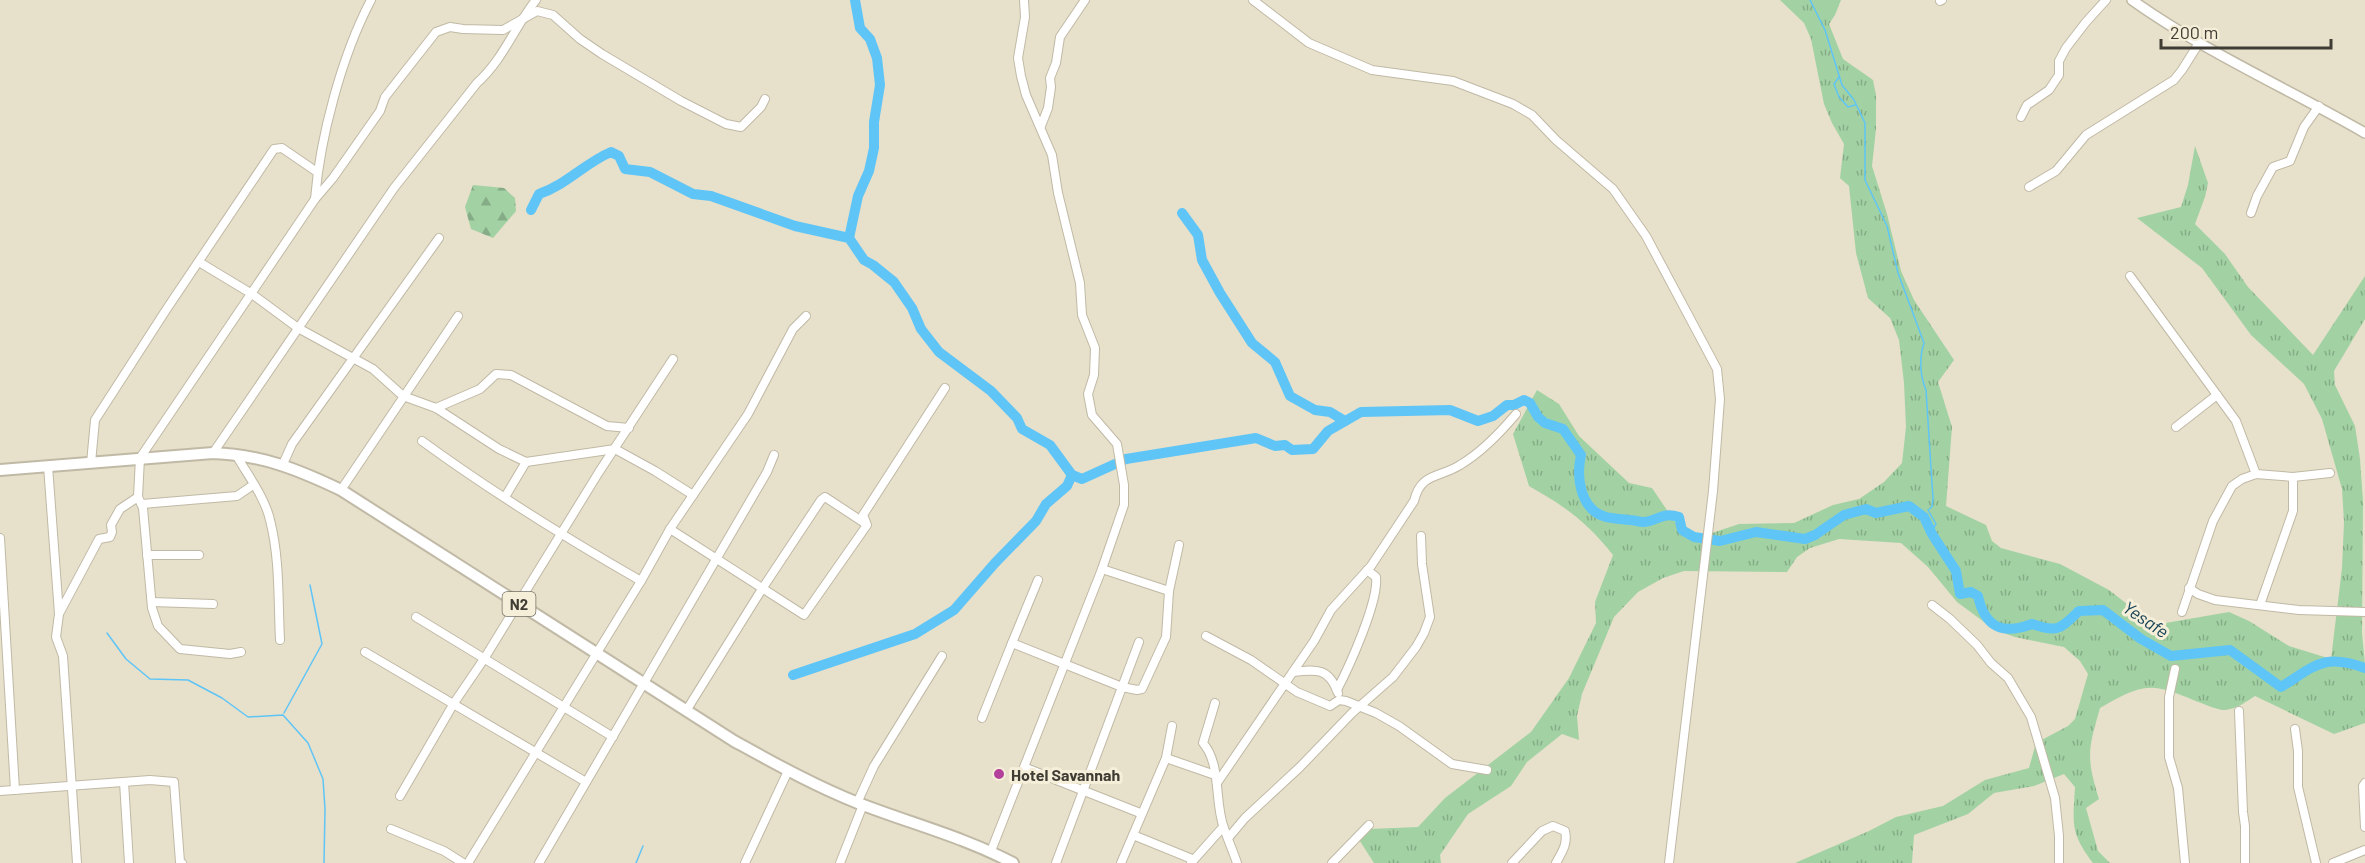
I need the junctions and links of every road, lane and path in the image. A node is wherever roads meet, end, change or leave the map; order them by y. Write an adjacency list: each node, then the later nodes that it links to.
1 (370, 0): 15 (street)
2 (536, 0): 8 (street)
3 (1024, 0): 13 (street)
4 (1085, 0): 13 (street)
5 (1253, 0): 145 (street)
6 (2106, 0): 12 (street)
7 (2132, 0): 9 (main road)
8 (519, 21): 10 (street); 17 (street); 25 (street)
9 (2199, 43): 11 (main road); 16 (street)
10 (765, 99)
11 (2319, 106): 14 (main road); 18 (street)
12 (2021, 117)
13 (1041, 126): 63 (street)
14 (2365, 133)
15 (317, 172): 17 (street); 20 (street)
16 (2029, 187)
17 (315, 199): 22 (street)
18 (2251, 213)
19 (439, 238): 26 (street)
20 (199, 262): 22 (street); 42 (street)
21 (2130, 276): 29 (street)
22 (252, 294): 25 (street); 40 (street)
23 (459, 316): 30 (street)
24 (806, 316): 51 (street)
25 (298, 328): 26 (street); 37 (street)
26 (354, 358): 30 (street); 43 (street)
27 (672, 359): 34 (street)
28 (945, 388): 54 (street)
29 (2217, 395): 33 (street); 47 (street)
30 (403, 396): 31 (street); 50 (street)
31 (436, 408): 34 (street); 41 (street)
32 (1516, 414): 64 (street)
33 (2176, 427)
34 (629, 428): 36 (street)
35 (422, 441): 52 (street)
36 (615, 449): 41 (street); 51 (street); 56 (street)
37 (213, 453): 38 (highway, N2); 40 (highway, N2)
38 (234, 454): 43 (highway, N2); 49 (street)
39 (774, 455): 62 (street)
40 (140, 458): 42 (highway, N2); 53 (street)
41 (526, 462): 52 (street)
42 (91, 463): 44 (highway, N2)
43 (283, 464): 50 (highway, N2)
44 (48, 466): 45 (highway, N2); 77 (street)
45 (0, 470)
46 (2330, 473): 48 (street)
47 (2256, 474): 48 (street); 67 (street)
48 (2293, 477): 74 (street)
49 (253, 485): 53 (street); 80 (street)
50 (341, 490): 72 (highway, N2)
51 (693, 495): 55 (street)
52 (505, 497): 56 (street)
53 (140, 500): 60 (street); 77 (street)
54 (867, 525): 68 (street); 68 (street)
55 (670, 529): 62 (street); 66 (street)
56 (560, 534): 66 (street); 72 (street)
57 (1421, 536): 99 (street)
58 (0, 538): 116 (street)
59 (1179, 545): 69 (street)
60 (147, 555): 61 (street); 70 (street)
61 (199, 555)
62 (717, 557): 68 (street); 91 (street)
63 (1102, 569): 69 (street); 88 (street)
64 (1367, 570): 90 (street); 94 (street)
65 (1038, 580): 82 (street)
66 (641, 581): 85 (street)
67 (2189, 588): 74 (street); 75 (street)
68 (762, 589): 100 (street)
69 (1169, 591): 93 (street)
70 (152, 602): 71 (street); 83 (street)
71 (213, 604)
72 (518, 604): 85 (highway, N2); 87 (street)
73 (1932, 605): 146 (street)
74 (2260, 605): 76 (street)
75 (2182, 612)
76 (2365, 612)
77 (59, 614): 115 (street)
78 (416, 617): 87 (street)
79 (1206, 636): 92 (street)
80 (280, 640)
81 (1139, 642): 93 (street)
82 (1012, 643): 88 (street); 102 (street)
83 (241, 652)
84 (365, 652): 96 (street)
85 (596, 653): 91 (highway, N2); 98 (street)
86 (942, 656): 120 (street)
87 (484, 659): 96 (street); 98 (street)
88 (1064, 664): 93 (street); 108 (street)
89 (2175, 669): 147 (street)
90 (1293, 672): 92 (street); 94 (street)
91 (642, 683): 100 (highway, N2); 105 (street)
92 (1284, 685): 95 (street); 111 (street)
93 (1122, 687): 117 (street)
94 (1337, 690): 95 (street)
95 (1339, 700): 99 (street)
96 (454, 703): 106 (street); 119 (street)
97 (1215, 703): 111 (street)
98 (562, 707): 105 (street); 106 (street)
99 (1360, 707): 109 (street); 127 (street)
100 (686, 711): 110 (highway, N2)
101 (2239, 711): 148 (street)
102 (982, 718)
103 (1172, 726): 107 (street)
104 (2295, 729): 149 (street)
105 (613, 737): 112 (street)
106 (534, 753): 112 (street); 134 (street)
107 (1166, 758): 111 (street); 121 (street)
108 (1026, 768): 117 (street); 129 (street)
109 (1487, 770)
110 (788, 771): 120 (highway, N2); 136 (street)
111 (1216, 779): 123 (street)
112 (586, 782): 135 (street)
113 (124, 783): 115 (street); 132 (street); 133 (street)
114 (2365, 783): 124 (street)
115 (71, 785): 116 (street); 131 (street)
116 (15, 790): 118 (street)
117 (1082, 790): 121 (street); 139 (street)
118 (0, 791)
119 (400, 795)
120 (860, 804): 129 (highway, N2); 137 (street)
121 (1140, 813): 126 (street)
122 (1368, 825): 142 (street)
123 (1223, 827): 127 (street); 130 (street)
124 (2365, 827)
125 (391, 829): 134 (street)
126 (1133, 835): 130 (street); 140 (street)
127 (1229, 837): 141 (street)
128 (2365, 850): 150 (street)
129 (991, 851): 138 (highway, N2)
130 (1191, 861)
131 (77, 863)
132 (129, 863)
133 (182, 863)
134 (465, 863)
135 (539, 863)
136 (745, 863)
137 (840, 863)
138 (1012, 863)
139 (1056, 863)
140 (1121, 863)
141 (1237, 863)
142 (1332, 863)
143 (1512, 863): 144 (street)
144 (1556, 863)
145 (1669, 863)
146 (2058, 863)
147 (2185, 863)
148 (2245, 863)
149 (2316, 863)
150 (2332, 863)

